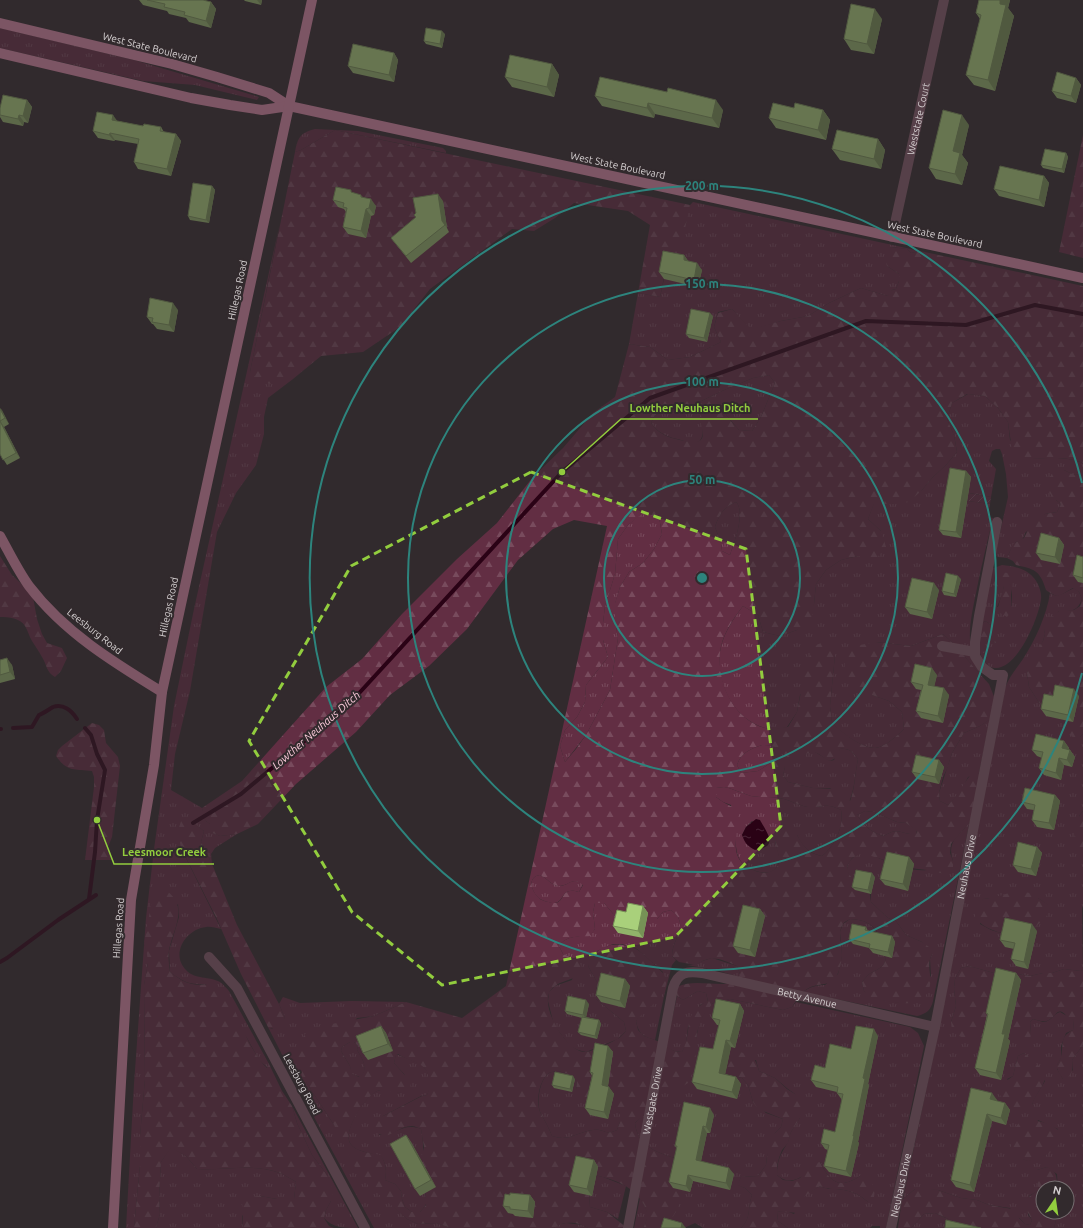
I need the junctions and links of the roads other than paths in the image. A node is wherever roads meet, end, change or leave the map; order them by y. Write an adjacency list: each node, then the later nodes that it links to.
1 (312, 0): 5 (main road, Hillegas Road)
2 (944, 0): 6 (street, Weststate Court)
3 (0, 23): 5 (main road, West State Boulevard)
4 (0, 53): 5 (main road, West State Boulevard)
5 (289, 106): 6 (main road, West State Boulevard); 12 (main road, Hillegas Road)
6 (892, 237): 7 (main road, West State Boulevard)
7 (1083, 278)
8 (997, 522): 11 (street)
9 (0, 536): 12 (main road, Leesburg Road)
10 (942, 646): 11 (street)
11 (975, 652): 15 (street, Neuhaus Drive)
12 (162, 692): 16 (main road, Hillegas Road)
13 (209, 957): 17 (street, Leesburg Road)
14 (680, 975): 15 (street, Betty Avenue); 18 (street, Westgate Drive)
15 (935, 1026): 19 (street, Neuhaus Drive)
16 (113, 1228)
17 (365, 1228)
18 (628, 1228)
19 (891, 1228)

